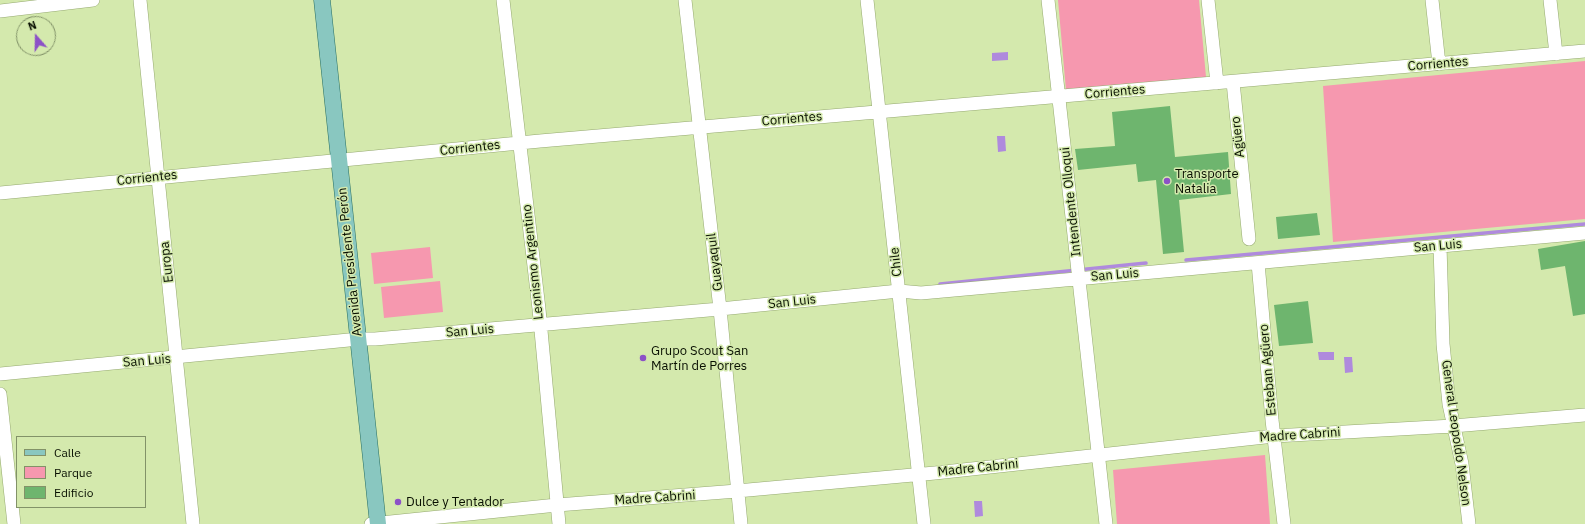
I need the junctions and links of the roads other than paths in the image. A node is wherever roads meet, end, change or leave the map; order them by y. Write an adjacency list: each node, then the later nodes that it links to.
1 (93, 0): 11 (street)
2 (140, 0): 22 (street, Europa)
3 (322, 0): 21 (main road, Avenida Presidente Perón)
4 (504, 0): 20 (street, Leonismo Argentino)
5 (684, 0): 19 (street, Guayaquil)
6 (867, 0): 18 (street, Chile)
7 (1048, 0): 17 (street, Intendente Olloqui)
8 (1208, 0): 16 (street)
9 (1432, 0): 14 (street)
10 (1550, 0): 13 (street)
11 (0, 11)
12 (1585, 51): 13 (street, Corrientes)
13 (1556, 54): 14 (street, Corrientes)
14 (1439, 64): 15 (street, Corrientes)
15 (1233, 82): 16 (street, Corrientes); 25 (street, Agüero)
16 (1217, 83): 17 (street, Corrientes)
17 (1059, 96): 18 (street, Corrientes); 28 (street, Intendente Olloqui)
18 (879, 112): 19 (street, Corrientes); 29 (street, Chile)
19 (699, 127): 20 (street, Corrientes); 30 (street, Guayaquil)
20 (520, 143): 21 (street, Corrientes); 31 (street, Leonismo Argentino)
21 (339, 160): 22 (street, Corrientes); 32 (main road, Avenida Presidente Perón)
22 (158, 177): 23 (street, Corrientes); 33 (street, Europa)
23 (0, 193)
24 (1585, 233): 26 (street, San Luis)
25 (1249, 239)
26 (1440, 246): 27 (street, San Luis); 37 (street, General Leopoldo Nelson)
27 (1258, 263): 28 (street, San Luis); 38 (street, Esteban Agüero)
28 (1079, 278): 29 (street, San Luis); 39 (street, Intendente Olloqui)
29 (899, 291): 30 (street, San Luis); 40 (street, Chile)
30 (720, 309): 31 (street, San Luis); 41 (street, Guayaquil)
31 (540, 325): 32 (street, San Luis); 42 (street, Leonismo Argentino)
32 (359, 339): 33 (street, San Luis); 45 (main road, Avenida Presidente Perón)
33 (177, 358): 34 (street, San Luis); 44 (street, Europa)
34 (0, 374)
35 (0, 394): 43 (street)
36 (1585, 416): 37 (street, Madre Cabrini)
37 (1453, 426): 38 (street, Madre Cabrini); 51 (street, General Leopoldo Nelson)
38 (1274, 436): 39 (street, Madre Cabrini); 50 (street, Esteban Agüero)
39 (1100, 455): 40 (street, Madre Cabrini); 49 (street, Intendente Olloqui)
40 (918, 474): 41 (street, Madre Cabrini); 48 (street, Chile)
41 (737, 491): 42 (street, Madre Cabrini); 47 (street, Guayaquil)
42 (557, 505): 45 (street, Madre Cabrini); 46 (street, Leonismo Argentino)
43 (14, 524)
44 (193, 524)
45 (376, 524)
46 (560, 524)
47 (740, 524)
48 (924, 524)
49 (1106, 524)
50 (1284, 524)
51 (1469, 524)

